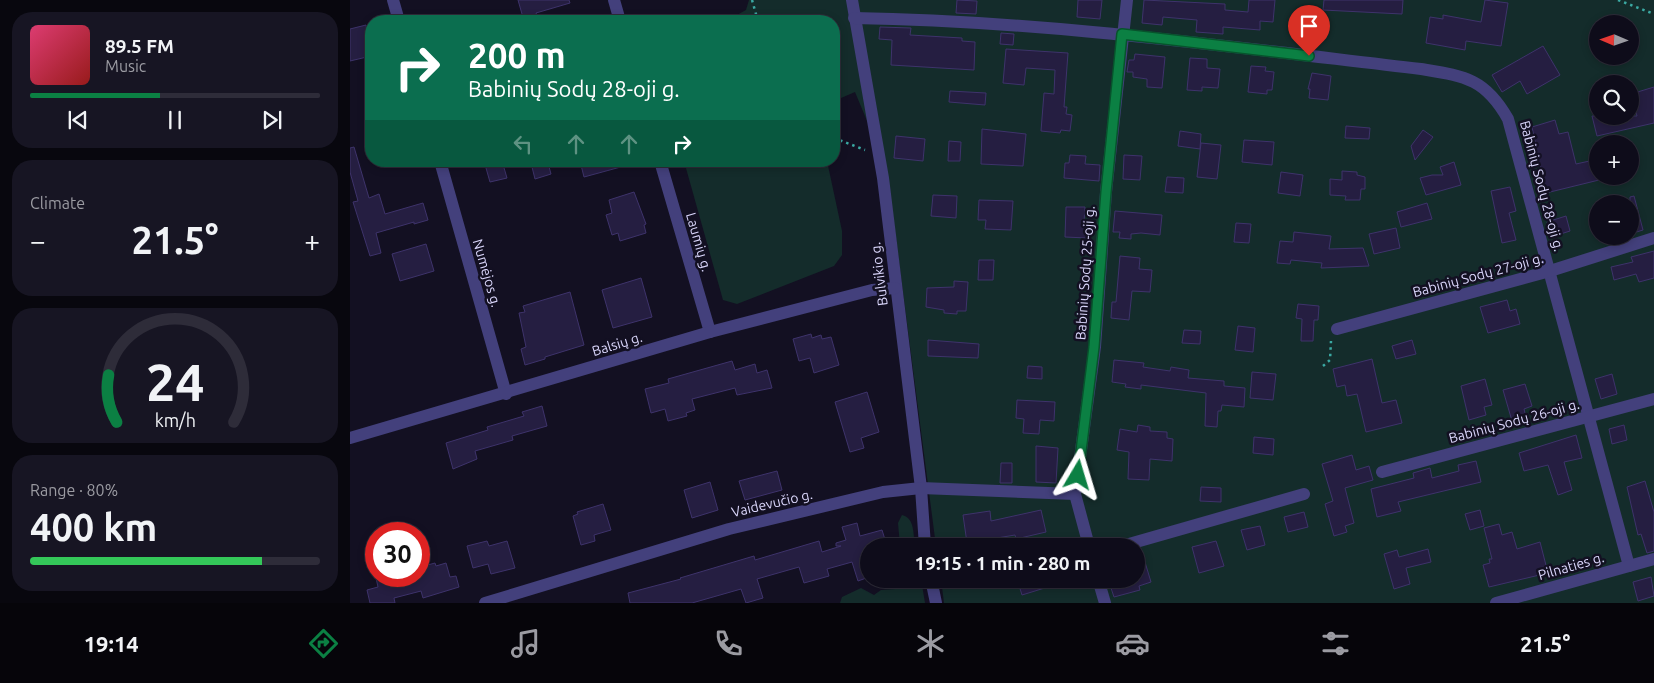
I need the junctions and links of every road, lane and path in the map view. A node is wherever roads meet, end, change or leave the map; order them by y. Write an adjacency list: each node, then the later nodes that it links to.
1 (393, 0): 8 (street)
2 (614, 0): 9 (street)
3 (752, 0): 10 (path)
4 (852, 0): 11 (street, Bulvikio g.)
5 (1127, 0): 12 (street, Babinių Sodų 25-oji g.)
6 (1618, 0): 7 (path)
7 (1654, 14)
8 (398, 15)
9 (618, 15)
10 (756, 15)
11 (854, 18): 12 (street, Babinių Sodų 28-oji g.); 14 (street, Bulvikio g.)
12 (1122, 34): 18 (street, Babinių Sodų 28-oji g.); 29 (street, Babinių Sodų 25-oji g.)
13 (840, 140): 14 (path)
14 (878, 155): 19 (street, Bulvikio g.)
15 (442, 167): 23 (street, Numėjos g.)
16 (662, 167): 21 (street, Laumių g.)
17 (1654, 238): 18 (street, Babinių Sodų 27-oji g.)
18 (1550, 271): 20 (street, Babinių Sodų 27-oji g.); 25 (street, Babinių Sodų 28-oji g.)
19 (895, 288): 21 (street, Balsių g.); 28 (street, Bulvikio g.)
20 (1337, 329): 22 (path)
21 (710, 332): 23 (street, Balsių g.)
22 (1323, 366)
23 (506, 394): 26 (street, Balsių g.)
24 (1654, 399): 25 (street, Babinių Sodų 26-oji g.)
25 (1589, 416): 27 (street, Babinių Sodų 26-oji g.); 35 (street, Babinių Sodų 28-oji g.)
26 (350, 438)
27 (1382, 472)
28 (920, 488): 29 (street, Vaidevučio g.); 31 (street, Bulvikio g.); 39 (street, Vaidevučio g.)
29 (1075, 494): 32 (street, Babinių Sodų 25-oji g.)
30 (1304, 494): 33 (street)
31 (924, 538)
32 (1086, 538)
33 (1145, 539)
34 (1654, 558): 35 (street, Pilnaties g.)
35 (1629, 566): 38 (street, Pilnaties g.)
36 (933, 588): 40 (street)
37 (1101, 588): 41 (street)
38 (1533, 598): 42 (street, Pilnaties g.)
39 (485, 603)
40 (936, 603)
41 (1105, 603)
42 (1496, 603)

